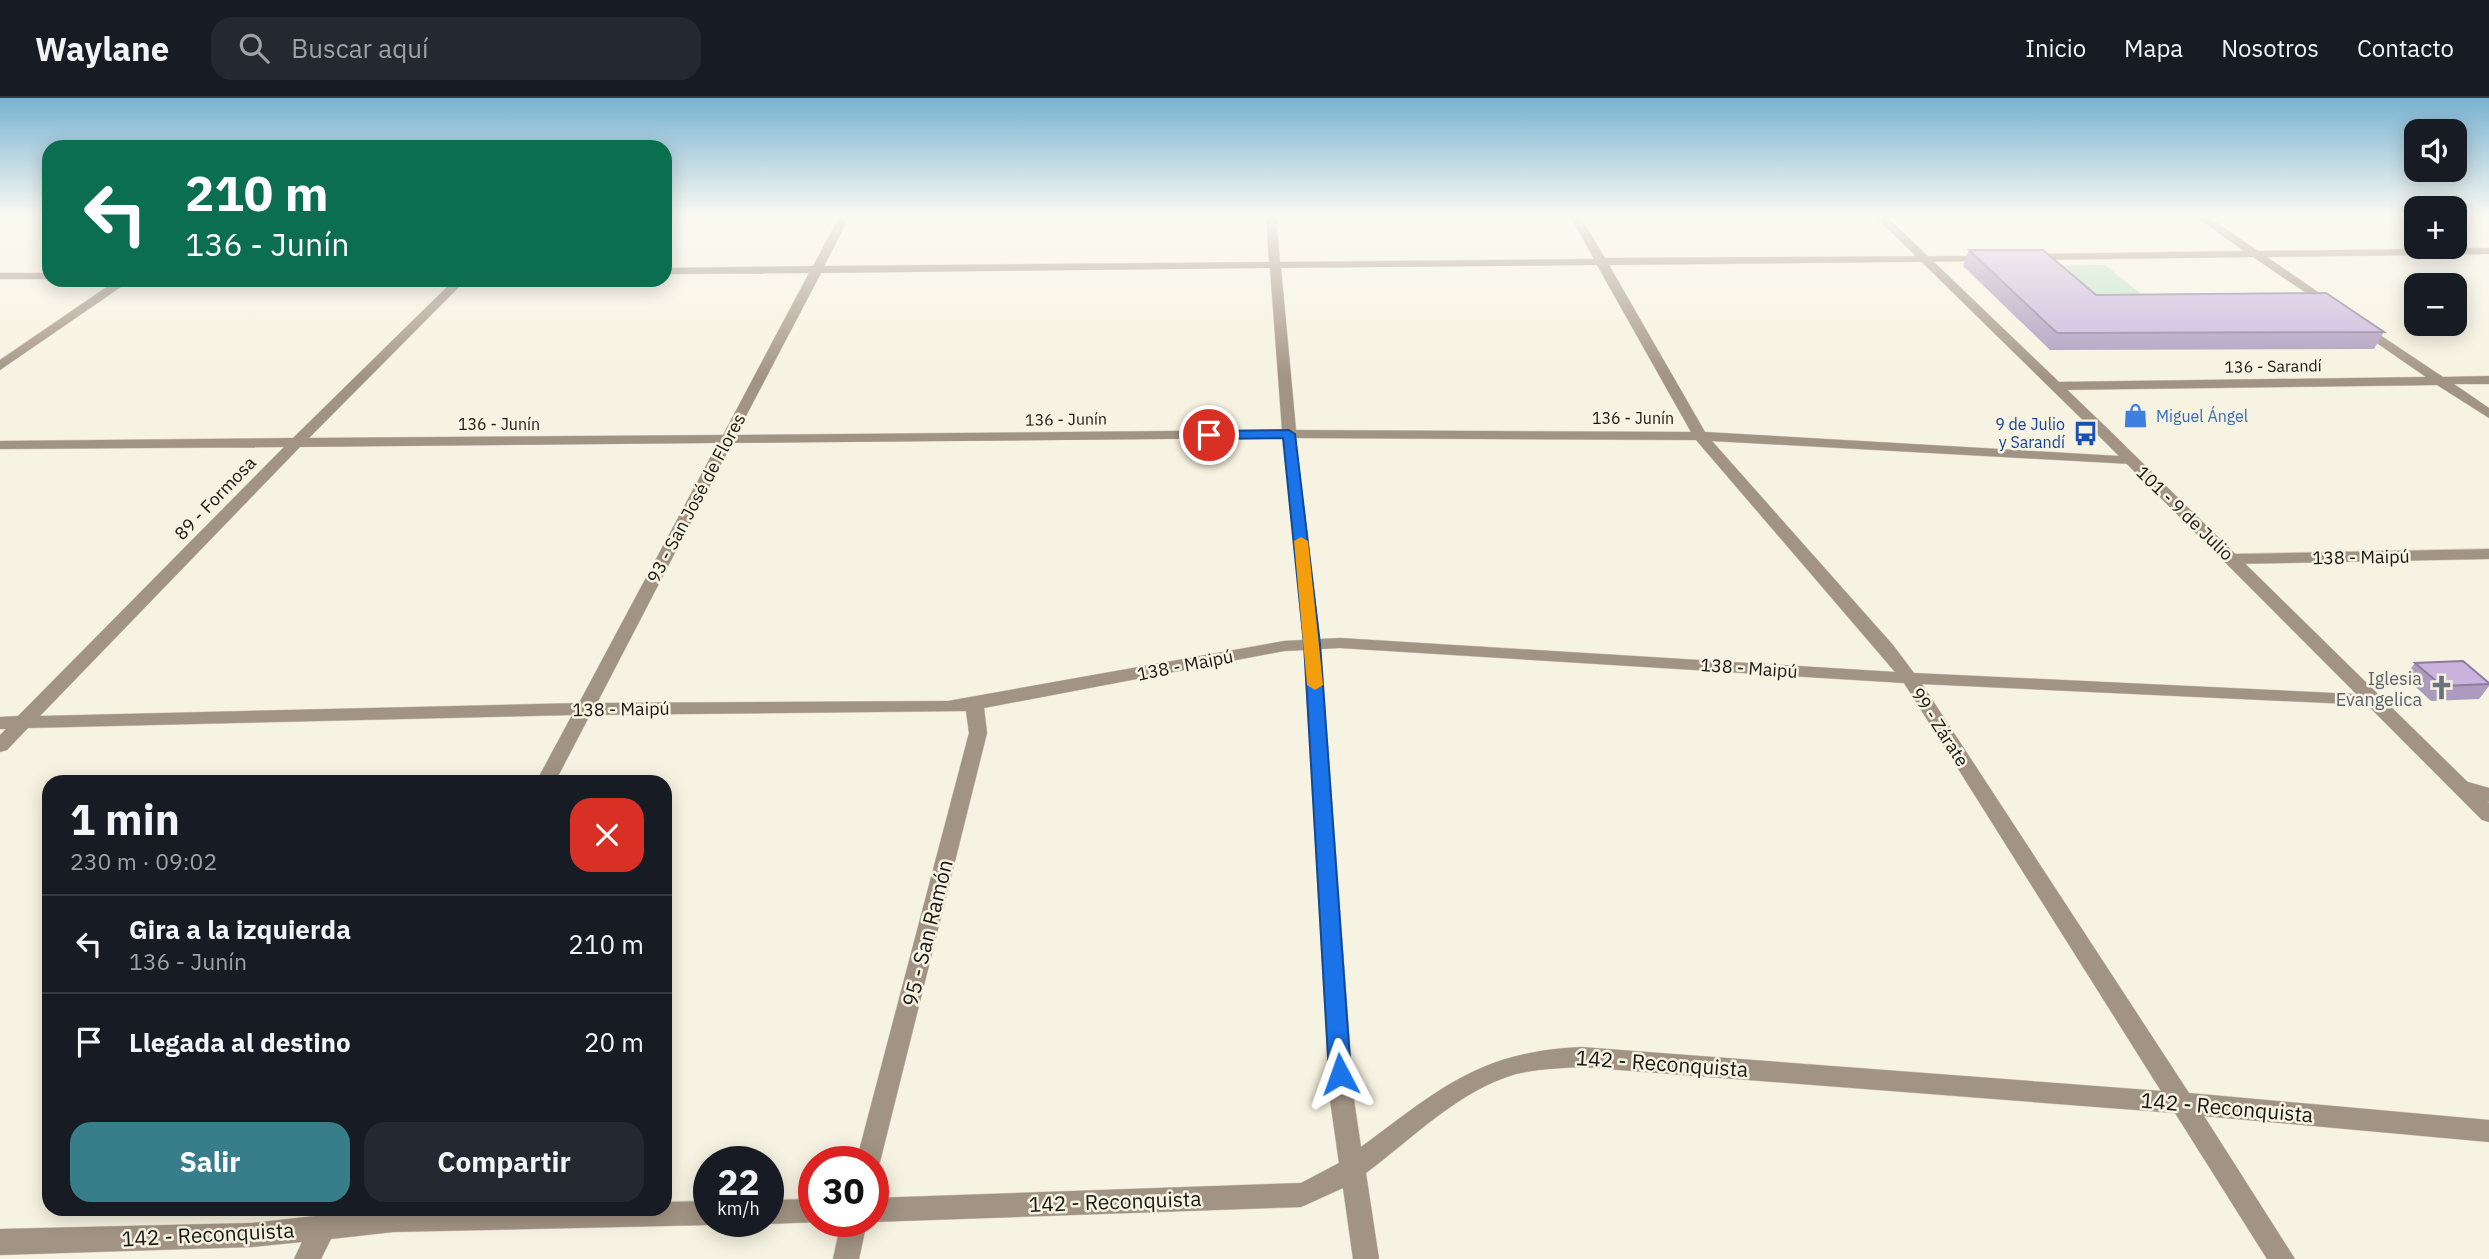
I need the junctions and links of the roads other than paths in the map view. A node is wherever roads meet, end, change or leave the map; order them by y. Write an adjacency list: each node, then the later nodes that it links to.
1 (1025, 268): 6 (street)
2 (1276, 268): 17 (street)
3 (1603, 268): 18 (street, 99 - Zárate)
4 (1935, 268): 15 (street, 101 - 9 de Julio)
5 (2276, 268): 14 (street)
6 (816, 270): 7 (street); 19 (street, 93 - San José de Flores)
7 (672, 271)
8 (42, 275): 9 (street)
9 (0, 276)
10 (115, 287): 12 (street)
11 (453, 287): 20 (street, 89 - Formosa)
12 (0, 366)
13 (2489, 380): 14 (street, 136 - Sarandí)
14 (2440, 381): 15 (street, 136 - Sarandí); 16 (street)
15 (2057, 386): 22 (street, 101 - 9 de Julio)
16 (2489, 414)
17 (1289, 434): 18 (street, 136 - Junín); 19 (street, 136 - Junín); 25 (street)
18 (1700, 436): 22 (street, 136 - Junín); 26 (street, 99 - Zárate)
19 (728, 440): 20 (street, 136 - Junín); 29 (street, 93 - San José de Flores)
20 (296, 443): 21 (street, 136 - Junín); 31 (street, 89 - Formosa)
21 (0, 445)
22 (2131, 460): 24 (street, 101 - 9 de Julio)
23 (2489, 554): 24 (street, 138 - Maipú)
24 (2232, 559): 27 (street, 101 - 9 de Julio)
25 (1312, 644): 26 (street, 138 - Maipú); 28 (street, 138 - Maipú); 40 (street)
26 (1909, 678): 27 (street, 138 - Maipú); 37 (street, 99 - Zárate)
27 (2370, 699): 34 (street, 101 - 9 de Julio)
28 (974, 704): 29 (street, 138 - Maipú); 39 (street, 95 - San Ramón)
29 (582, 709): 31 (street, 138 - Maipú); 33 (street, 93 - San José de Flores)
30 (0, 723): 31 (street, 138 - Maipú)
31 (22, 723): 32 (street, 89 - Formosa)
32 (0, 746)
33 (549, 775)
34 (2461, 788): 35 (street); 36 (street, 101 - 9 de Julio)
35 (2489, 795)
36 (2489, 814)
37 (2181, 1102): 38 (street, 142 - Reconquista); 40 (street, 142 - Reconquista); 51 (street, 99 - Zárate)
38 (2489, 1131)
39 (872, 1146)
40 (1354, 1167): 41 (street, 142 - Reconquista); 50 (street)
41 (889, 1209)
42 (693, 1213): 43 (street, 142 - Reconquista)
43 (672, 1214)
44 (574, 1216): 45 (street, 142 - Reconquista)
45 (327, 1219): 47 (street, 142 - Reconquista); 48 (street)
46 (850, 1237): 49 (street)
47 (0, 1242)
48 (307, 1259)
49 (846, 1259)
50 (1366, 1259)
51 (2282, 1259)

